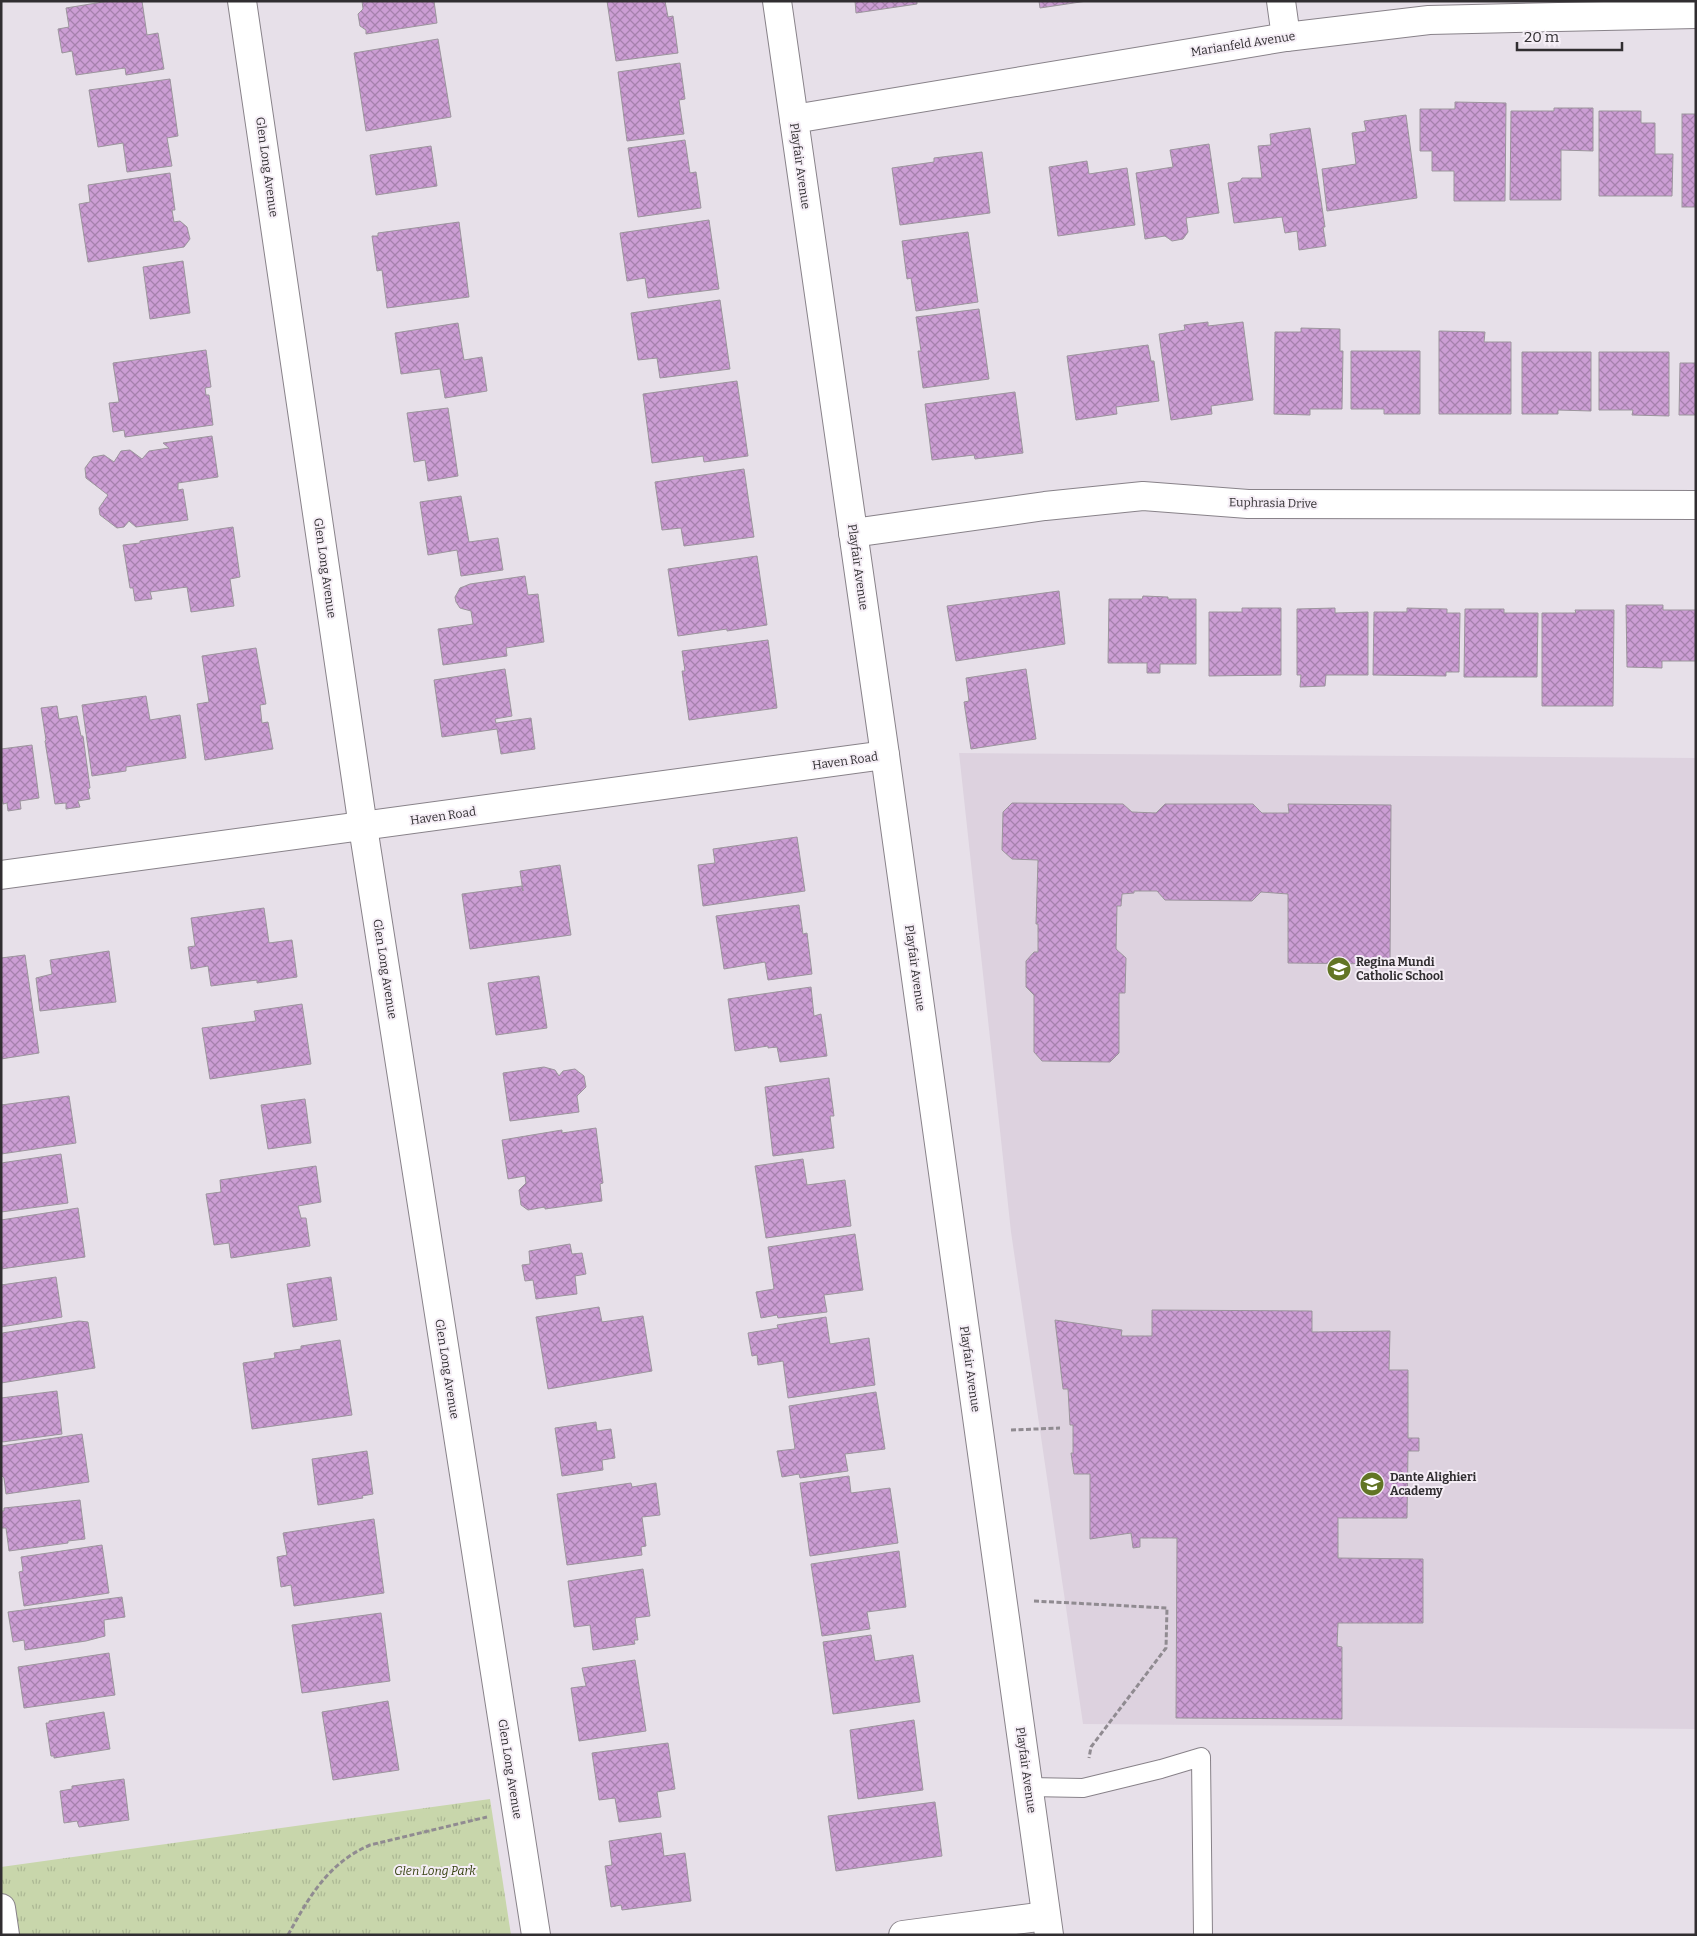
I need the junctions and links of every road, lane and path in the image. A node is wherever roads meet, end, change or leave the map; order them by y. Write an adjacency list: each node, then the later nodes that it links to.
1 (242, 1): 10 (street, Glen Long Avenue)
2 (777, 1): 6 (street, Playfair Avenue)
3 (1281, 1): 5 (street)
4 (1696, 14): 5 (street, Marianfeld Avenue)
5 (1286, 37): 6 (street, Marianfeld Avenue)
6 (794, 119): 8 (street, Playfair Avenue)
7 (1696, 505): 8 (street, Euphrasia Drive)
8 (853, 533): 9 (street, Playfair Avenue)
9 (885, 755): 10 (street, Haven Road); 13 (street, Playfair Avenue)
10 (362, 827): 11 (street, Haven Road); 17 (street, Glen Long Avenue)
11 (1, 875)
12 (1060, 1428): 13 (path)
13 (979, 1432): 14 (street, Playfair Avenue)
14 (1002, 1599): 15 (street, Playfair Avenue); 16 (path)
15 (1028, 1787): 16 (lane); 19 (street, Playfair Avenue)
16 (1083, 1788): 24 (lane)
17 (516, 1810): 21 (path); 22 (street, Glen Long Avenue)
18 (1, 1908): 20 (street)
19 (1048, 1926): 23 (street)
20 (5, 1935)
21 (288, 1935)
22 (536, 1935)
23 (904, 1935)
24 (1203, 1935)

